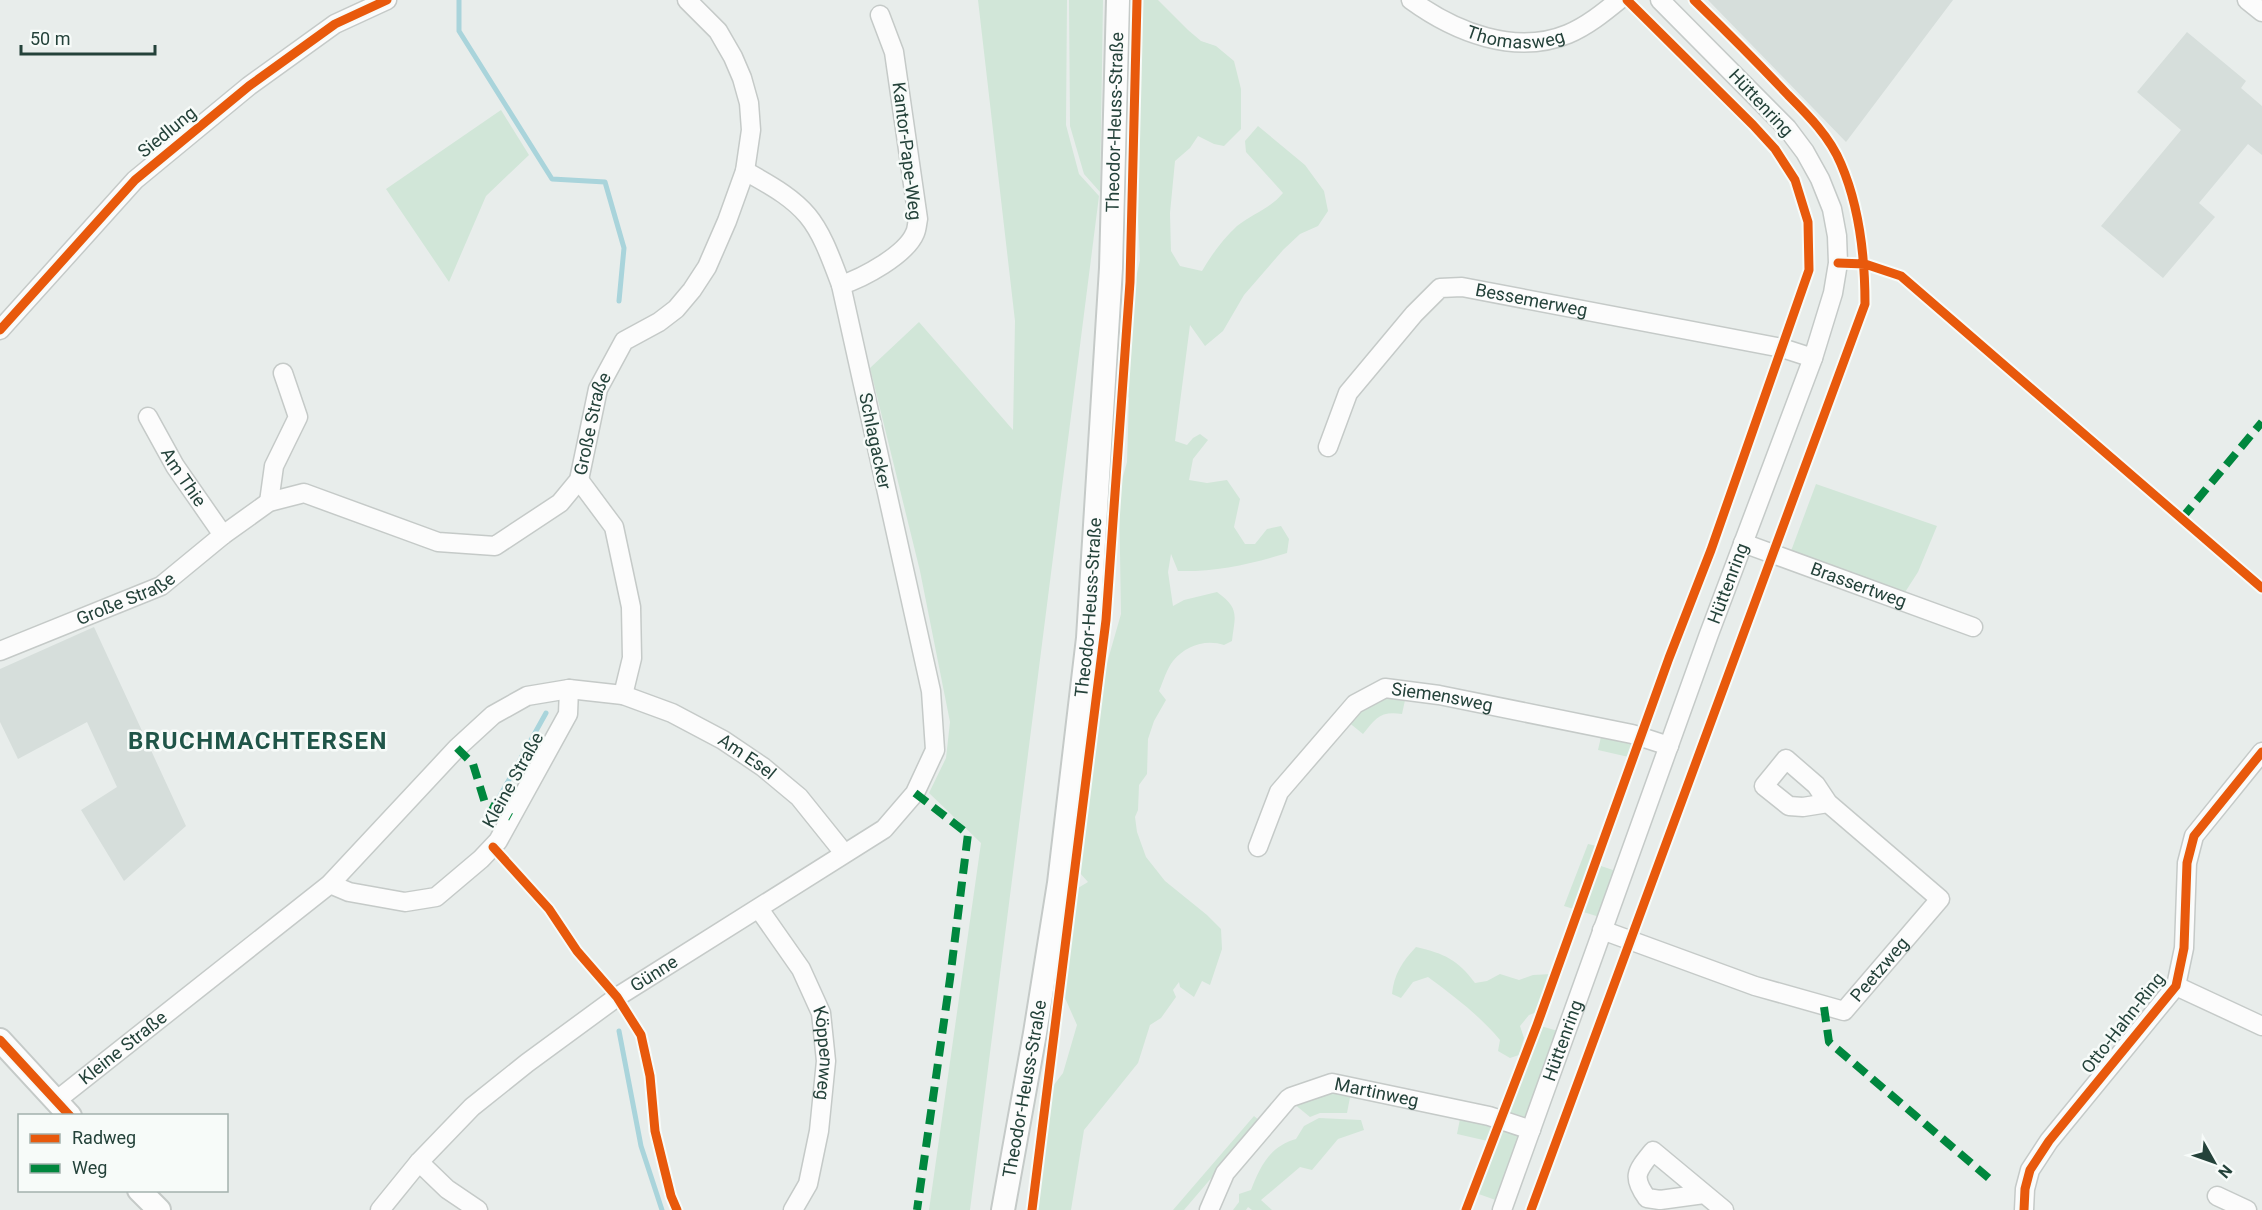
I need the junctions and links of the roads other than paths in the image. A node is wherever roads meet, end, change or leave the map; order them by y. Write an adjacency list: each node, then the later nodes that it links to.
1 (387, 0): 12 (street, Siedlung)
2 (687, 0): 10 (street, Große Straße)
3 (1118, 0): 47 (street, Theodor-Heuss-Straße)
4 (1411, 0): 5 (street, Thomasweg)
5 (1619, 0)
6 (1660, 0): 13 (street, Hüttenring)
7 (2247, 0): 8 (street)
8 (2262, 12)
9 (880, 15): 11 (street, Kantor-Pape-Weg)
10 (745, 171): 11 (street, Schlagacker); 17 (street, Große Straße)
11 (841, 285): 26 (street, Schlagacker)
12 (0, 330)
13 (1813, 358): 16 (street, Bessemerweg); 20 (street, Hüttenring)
14 (283, 372): 18 (street)
15 (148, 417): 19 (street, Am Thie)
16 (1328, 447)
17 (579, 480): 18 (street, Große Straße); 24 (street)
18 (268, 502): 19 (street, Große Straße)
19 (223, 535): 22 (street, Große Straße)
20 (1743, 543): 21 (street, Brassertweg); 25 (street, Hüttenring)
21 (1973, 627)
22 (0, 651)
23 (568, 689): 24 (street, Kleine Straße); 31 (street, Kleine Straße); 31 (street, Kleine Straße)
24 (623, 695): 30 (street, Am Esel)
25 (1669, 746): 29 (street, Siemensweg); 33 (street, Hüttenring)
26 (935, 750): 30 (street, Günne)
27 (2262, 752): 34 (street, Otto-Hahn-Ring)
28 (1828, 803): 33 (street, Peetzweg)
29 (1258, 847)
30 (844, 853): 32 (street, Günne)
31 (330, 884): 37 (street, Kleine Straße)
32 (759, 909): 39 (street, Günne); 46 (street, Köppenweg)
33 (1602, 930): 38 (street, Hüttenring)
34 (2176, 986): 35 (street, Otto-Hahn-Ring); 51 (street, Otto-Hahn-Ring)
35 (2262, 1026)
36 (0, 1041): 37 (street)
37 (63, 1108)
38 (1531, 1130): 48 (street, Martinweg); 49 (street, Hüttenring)
39 (419, 1162): 44 (street, Günne); 45 (street)
40 (140, 1192): 43 (street)
41 (1704, 1194): 50 (street)
42 (2217, 1196): 52 (street)
43 (159, 1210)
44 (380, 1210)
45 (477, 1210)
46 (793, 1210)
47 (1003, 1210)
48 (1209, 1210)
49 (1502, 1210)
50 (1724, 1210)
51 (2024, 1210)
52 (2247, 1210)

